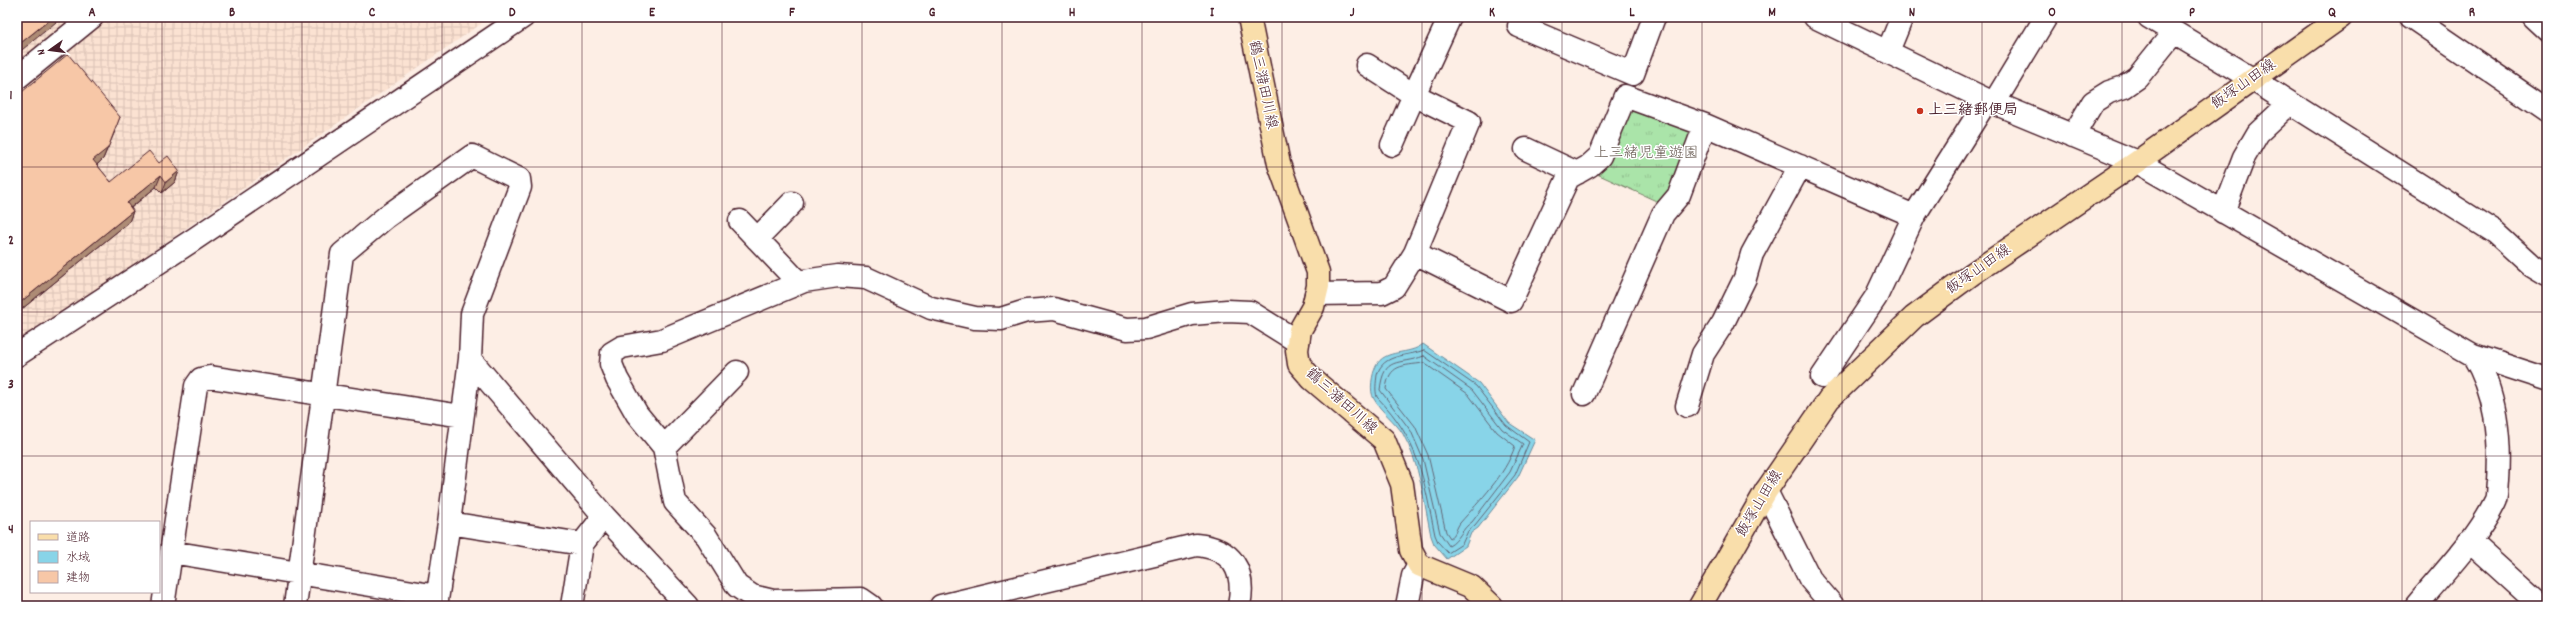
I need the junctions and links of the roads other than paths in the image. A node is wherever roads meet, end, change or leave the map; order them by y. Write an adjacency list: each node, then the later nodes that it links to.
1 (92, 17): 18 (street)
2 (523, 17): 41 (street)
3 (1249, 17): 39 (main road, 鶴三潴田川線)
4 (1654, 17): 13 (street)
5 (1815, 17): 16 (street)
6 (1902, 17): 16 (street)
7 (2046, 17): 21 (street)
8 (2149, 17): 15 (street)
9 (2341, 17): 19 (main road, 飯塚山田線)
10 (2411, 17): 23 (street)
11 (2533, 17): 14 (street)
12 (1445, 18): 20 (street)
13 (1519, 26)
14 (2547, 30)
15 (2174, 32): 19 (street); 25 (street)
16 (1888, 51): 21 (street)
17 (1367, 66): 20 (street)
18 (17, 78)
19 (2252, 79): 22 (street); 28 (main road, 飯塚山田線)
20 (1414, 95): 26 (street); 36 (street)
21 (1990, 102): 25 (street); 33 (street)
22 (2290, 103): 32 (street); 37 (street)
23 (2547, 110)
24 (1705, 125): 29 (street); 30 (street); 47 (street)
25 (2074, 136): 28 (street)
26 (1392, 145)
27 (1526, 149): 30 (street)
28 (2137, 162): 32 (street); 52 (main road, 飯塚山田線)
29 (1800, 166): 33 (street); 49 (street)
30 (1576, 174): 36 (street)
31 (792, 203): 35 (street)
32 (2224, 212): 42 (street)
33 (1914, 216): 45 (street)
34 (740, 221): 35 (street)
35 (757, 239): 38 (street)
36 (1415, 253): 39 (street)
37 (2547, 276)
38 (799, 283): 40 (street); 51 (street)
39 (1316, 294): 40 (main road, 鶴三潴田川線)
40 (1298, 342): 58 (main road, 鶴三潴田川線)
41 (17, 354)
42 (2473, 355): 46 (street); 55 (street)
43 (470, 359): 48 (street); 50 (street); 53 (street)
44 (737, 372): 51 (street)
45 (1822, 377)
46 (2547, 378)
47 (1584, 394)
48 (324, 395): 50 (street); 57 (street); 59 (street)
49 (1687, 406)
50 (462, 416): 54 (street)
51 (664, 447): 65 (street)
52 (1766, 491): 70 (main road, 飯塚山田線); 71 (street)
53 (604, 516): 56 (street); 64 (street)
54 (449, 522): 56 (street); 60 (street)
55 (2469, 540): 72 (street); 73 (street)
56 (582, 544): 63 (street)
57 (171, 552): 59 (street); 61 (street)
58 (1419, 565): 68 (street); 69 (main road)
59 (299, 573): 60 (street); 62 (street)
60 (437, 601)
61 (163, 606)
62 (295, 606)
63 (572, 606)
64 (688, 606)
65 (871, 606)
66 (941, 606): 67 (street)
67 (1239, 606)
68 (1407, 606)
69 (1492, 606)
70 (1700, 606)
71 (1833, 606)
72 (2416, 606)
73 (2541, 606)

